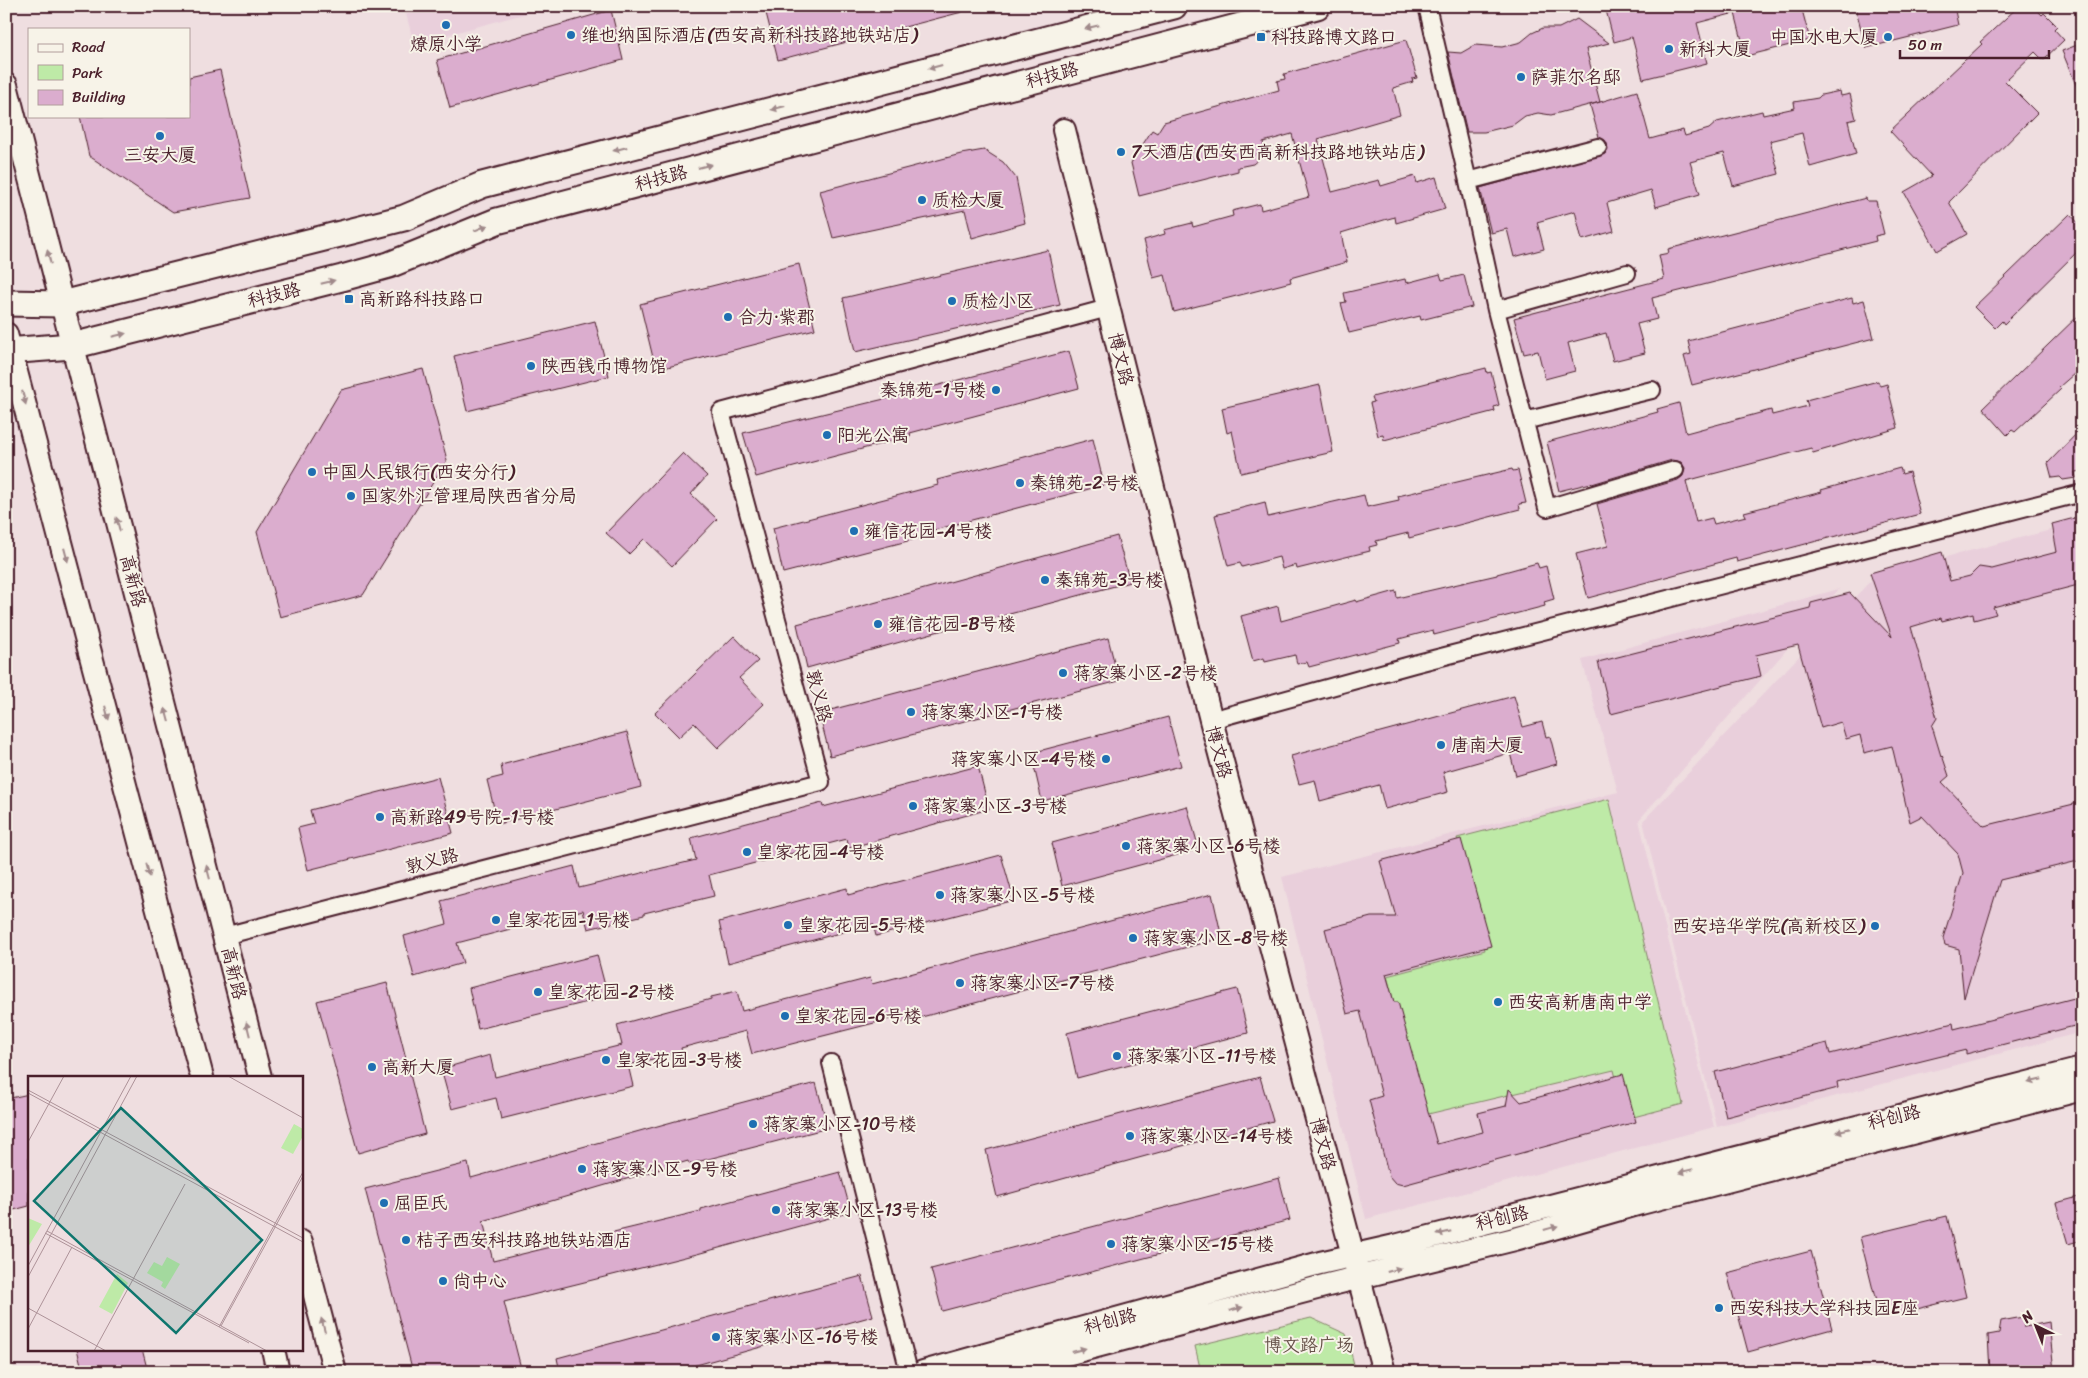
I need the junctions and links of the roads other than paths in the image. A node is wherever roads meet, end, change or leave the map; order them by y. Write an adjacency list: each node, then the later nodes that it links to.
1 (1174, 6): 10 (main road, 科技路, one-way to 10)
2 (1318, 6): 14 (main road, 科技路, one-way to 2)
3 (1427, 6): 7 (street)
4 (6, 85): 10 (street, 高新路, one-way to 4)
5 (1064, 130): 11 (street, 博文路)
6 (1598, 147): 7 (street)
7 (1468, 181): 12 (street)
8 (1627, 273): 12 (street)
9 (6, 302): 10 (main road, 科技路)
10 (61, 304): 14 (street, 高新路)
11 (1108, 308): 19 (street, 博文路); 20 (street, 敦义路)
12 (1496, 310): 16 (street)
13 (8, 345): 14 (main road, 科技路); 23 (street, one-way to 23)
14 (72, 346): 20 (street, 高新路, one-way to 14)
15 (1652, 390): 16 (street)
16 (1524, 421): 17 (street)
17 (1675, 470)
18 (2082, 493): 19 (street)
19 (1211, 720): 27 (street, 博文路)
20 (224, 936): 24 (street, 高新路, one-way to 20)
21 (830, 1063): 32 (street)
22 (2082, 1069): 27 (street, 科创路, one-way to 27)
23 (202, 1076)
24 (260, 1076)
25 (2082, 1089): 28 (street, 科创路, one-way to 25)
26 (302, 1246): 31 (street, one-way to 26)
27 (1352, 1255): 28 (street, 博文路); 33 (street, 科创路)
28 (1359, 1279): 34 (street, 科创路, one-way to 28); 35 (street, 博文路)
29 (273, 1350): 30 (street)
30 (278, 1372)
31 (336, 1372)
32 (910, 1372)
33 (923, 1372)
34 (998, 1372)
35 (1384, 1372)

